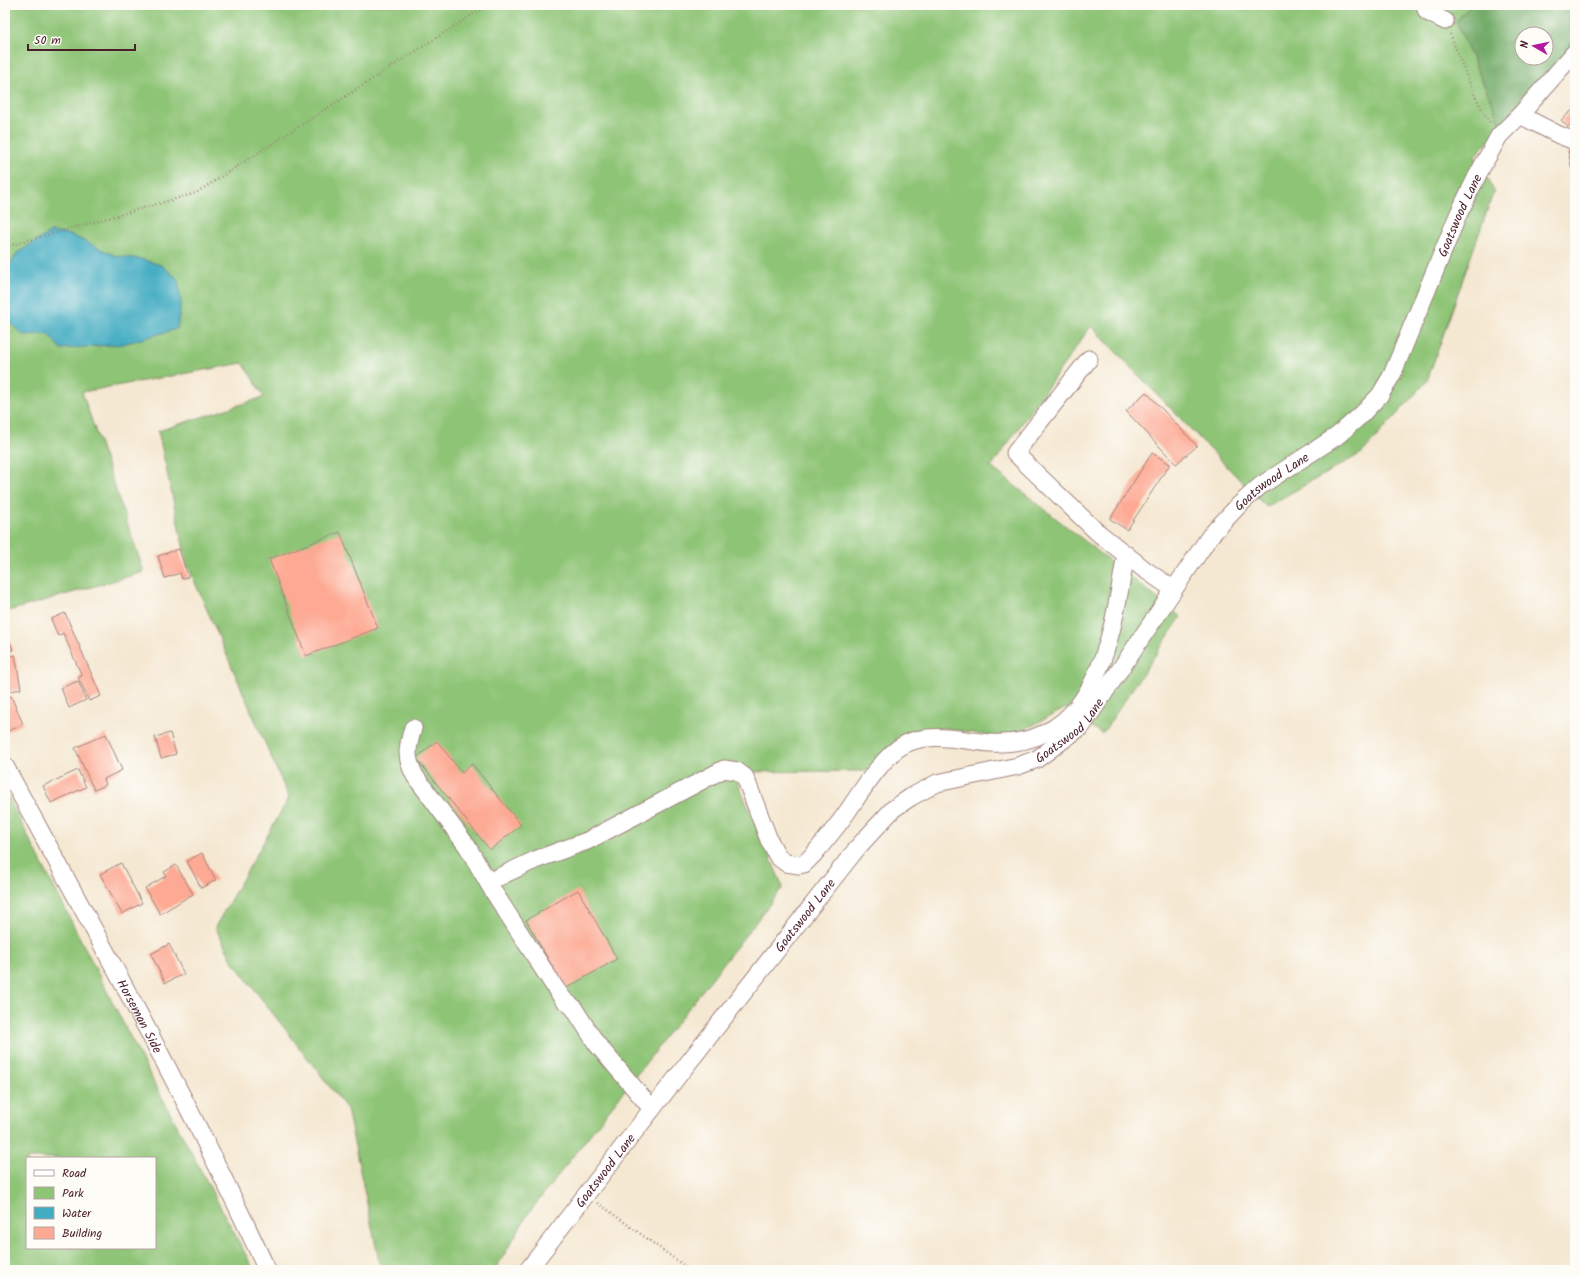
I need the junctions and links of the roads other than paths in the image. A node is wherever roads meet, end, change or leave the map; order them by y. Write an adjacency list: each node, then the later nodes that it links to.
1 (1425, 5): 2 (street)
2 (1445, 21)
3 (1575, 52): 4 (street, Goatswood Lane)
4 (1522, 113): 5 (street); 8 (street, Goatswood Lane)
5 (1575, 142)
6 (1089, 359): 7 (street)
7 (1126, 554): 8 (street); 11 (street)
8 (1173, 589): 12 (street, Goatswood Lane)
9 (413, 728): 11 (street)
10 (5, 766): 13 (street, Horseman Side)
11 (488, 882): 12 (street)
12 (652, 1109): 14 (street, Goatswood Lane)
13 (267, 1270)
14 (528, 1270)

